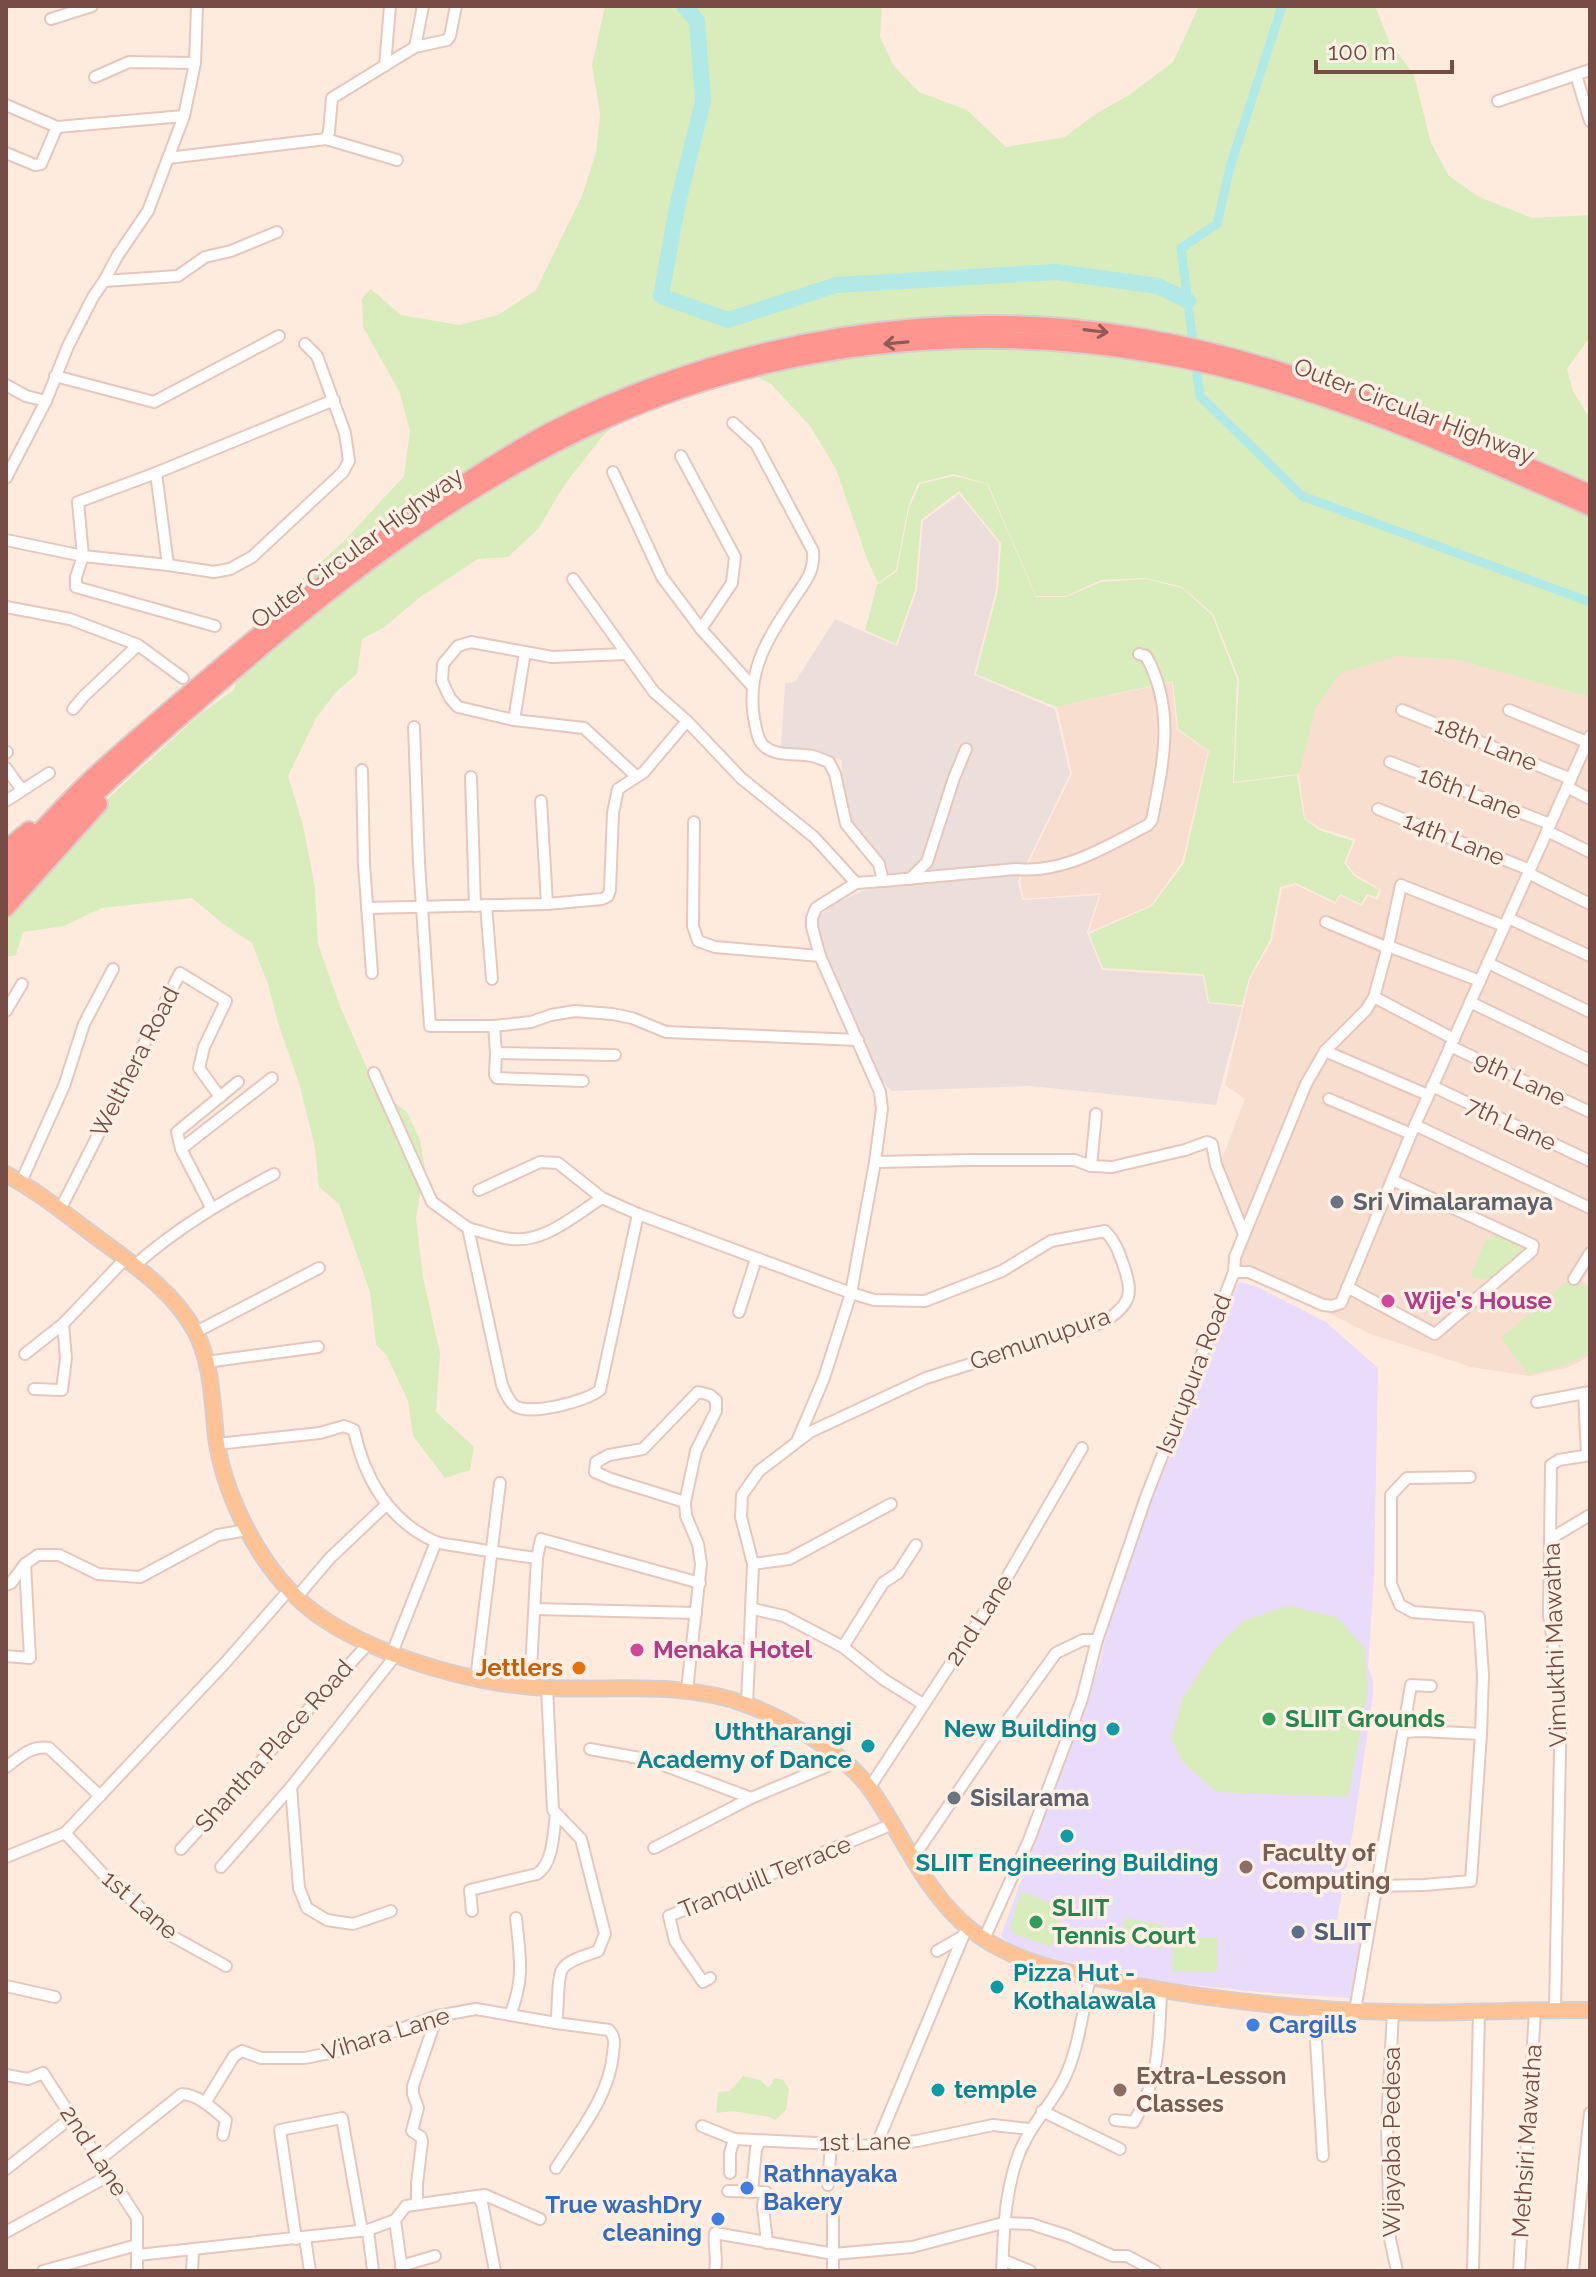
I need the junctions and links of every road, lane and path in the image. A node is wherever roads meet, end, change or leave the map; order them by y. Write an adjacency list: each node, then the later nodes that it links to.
1 (92, 6): 6 (street)
2 (197, 6): 8 (street)
3 (390, 6): 9 (street)
4 (423, 6): 7 (street)
5 (456, 6): 7 (street)
6 (51, 19)
7 (415, 47): 9 (street)
8 (195, 63): 12 (street); 15 (street)
9 (385, 66): 18 (street)
10 (1590, 70): 11 (street)
11 (1576, 75): 13 (street); 16 (street)
12 (95, 77)
13 (1498, 101)
14 (6, 105): 17 (street)
15 (184, 116): 17 (street); 20 (street)
16 (1590, 121)
17 (57, 127): 19 (street)
18 (326, 139): 20 (street); 21 (street)
19 (6, 153)
20 (168, 158): 23 (street)
21 (397, 160)
22 (277, 232): 23 (street)
23 (104, 281): 26 (street)
24 (279, 336): 26 (street)
25 (305, 344): 28 (street)
26 (55, 376): 29 (street)
27 (6, 385): 29 (street)
28 (334, 400): 33 (street); 39 (street)
29 (46, 401): 34 (street)
30 (733, 423): 50 (street)
31 (681, 456): 43 (street)
32 (613, 472): 43 (street)
33 (156, 473): 38 (street); 39 (street)
34 (6, 478)
35 (1590, 493): 48 (highway, Outer Circular Highway, one-way to 35)
36 (1590, 507): 48 (highway, Outer Circular Highway, one-way to 48)
37 (6, 540): 38 (street)
38 (83, 556): 39 (street); 42 (street)
39 (168, 565)
40 (573, 579): 46 (street)
41 (6, 607): 44 (street)
42 (215, 626)
43 (701, 629): 50 (street)
44 (138, 645): 49 (street); 51 (street)
45 (525, 652): 46 (street); 54 (street); 54 (street)
46 (626, 654): 55 (street)
47 (1139, 654): 79 (street)
48 (221, 675): 56 (highway, Outer Circular Highway); 66 (highway, Outer Circular Highway)
49 (183, 678)
50 (752, 686): 80 (street)
51 (73, 709)
52 (1402, 710): 67 (street, 18th Lane)
53 (1509, 710): 58 (street)
54 (514, 720): 64 (street)
55 (687, 721): 64 (street); 81 (street)
56 (170, 725): 82 (highway, Outer Circular Highway); 87 (highway)
57 (414, 727): 86 (street)
58 (1588, 744): 67 (street)
59 (966, 749): 79 (street)
60 (1390, 762): 74 (street, 16th Lane)
61 (6, 768): 68 (street)
62 (362, 770): 88 (street)
63 (49, 773): 68 (street)
64 (636, 776): 83 (street)
65 (471, 777): 85 (street)
66 (91, 779): 75 (highway); 77 (highway, Outer Circular Highway)
67 (1569, 783): 69 (street, 18th Lane); 74 (street)
68 (22, 790): 70 (street)
69 (1590, 799)
70 (6, 801)
71 (541, 801): 83 (street)
72 (1378, 809): 78 (street, 14th Lane)
73 (694, 822): 92 (street)
74 (1549, 828): 76 (street, 16th Lane); 78 (street)
75 (6, 849)
76 (1590, 852)
77 (6, 867)
78 (1529, 871): 84 (street, 14th Lane); 90 (street)
79 (910, 879): 80 (street)
80 (883, 881): 81 (street)
81 (856, 883): 92 (street)
82 (6, 888)
83 (547, 904): 85 (street)
84 (1590, 904)
85 (480, 906): 86 (street); 97 (street)
86 (422, 907): 88 (street); 104 (street)
87 (6, 908)
88 (367, 908): 96 (street)
89 (1326, 922): 91 (street)
90 (1506, 922): 91 (street); 93 (street); 94 (street)
91 (1388, 947): 98 (street); 100 (street)
92 (820, 956): 105 (street)
93 (1590, 956)
94 (1488, 963): 98 (street); 103 (street)
95 (113, 969): 128 (street)
96 (372, 973)
97 (492, 979)
98 (1480, 981): 101 (street)
99 (22, 984): 102 (street)
100 (1374, 997): 106 (street, 9th Lane); 107 (street)
101 (1470, 1002): 106 (street); 110 (street)
102 (6, 1011)
103 (1590, 1012)
104 (494, 1026): 105 (street); 108 (street)
105 (858, 1040): 123 (street)
106 (1452, 1042): 115 (street); 118 (street, 9th Lane)
107 (1325, 1051): 115 (street, 7th Lane); 136 (street)
108 (496, 1053): 109 (street); 113 (street)
109 (615, 1055)
110 (1590, 1060)
111 (374, 1073): 135 (street)
112 (272, 1078): 121 (street)
113 (583, 1081)
114 (238, 1082): 116 (street)
115 (1430, 1091): 120 (street); 122 (street, 7th Lane)
116 (220, 1097): 121 (street); 133 (street, Welthera Road)
117 (1329, 1099): 120 (street)
118 (1590, 1112)
119 (1096, 1114): 124 (street)
120 (1413, 1129): 127 (street); 132 (street)
121 (181, 1149): 131 (street)
122 (1590, 1161)
123 (875, 1162): 124 (street); 144 (street)
124 (1091, 1166): 136 (street)
125 (6, 1174): 128 (main road)
126 (274, 1174): 131 (street)
127 (1392, 1180): 143 (street); 143 (street)
128 (21, 1182): 133 (main road)
129 (479, 1190): 130 (street)
130 (602, 1198): 134 (street); 135 (street)
131 (211, 1207): 139 (street)
132 (1590, 1208)
133 (60, 1210): 139 (main road)
134 (638, 1214): 135 (street); 138 (street)
135 (468, 1228)
136 (1244, 1234): 141 (street)
137 (1590, 1253): 142 (street)
138 (759, 1259): 144 (street); 145 (street)
139 (130, 1262): 146 (street); 147 (main road)
140 (319, 1268): 147 (street)
141 (1234, 1272): 143 (street, Isurupura Road); 178 (street, Isurupura Road)
142 (1574, 1279)
143 (1347, 1287)
144 (851, 1293): 154 (street, Gemunupura); 154 (street, Gemunupura)
145 (739, 1312)
146 (63, 1324): 149 (street); 151 (street)
147 (196, 1332): 150 (main road)
148 (318, 1347): 150 (street)
149 (25, 1354)
150 (206, 1362): 155 (main road)
151 (34, 1389)
152 (1587, 1392): 153 (street); 157 (street)
153 (1537, 1402)
154 (798, 1439): 171 (street, Gemunupura)
155 (217, 1444): 162 (street); 164 (main road)
156 (1082, 1448): 188 (street, 2nd Lane)
157 (1588, 1455): 165 (street, Vimukthi Mawatha)
158 (1470, 1477): 191 (street)
159 (500, 1483): 168 (street)
160 (685, 1502): 160 (street); 172 (street)
161 (891, 1504): 171 (street)
162 (386, 1505): 166 (street); 174 (street)
163 (1590, 1515): 165 (street)
164 (247, 1530): 170 (street); 174 (main road)
165 (1550, 1539): 221 (street, Vimukthi Mawatha)
166 (436, 1542): 168 (street); 181 (street)
167 (916, 1545): 180 (street)
168 (493, 1551): 169 (street); 183 (street)
169 (537, 1558): 172 (street); 175 (street)
170 (25, 1564): 173 (street); 182 (street)
171 (753, 1564): 176 (street, Gemunupura)
172 (700, 1583): 177 (street)
173 (6, 1585)
174 (293, 1594): 179 (main road); 197 (street)
175 (535, 1609): 177 (street); 185 (street)
176 (753, 1609): 180 (street); 189 (street, Gemunupura)
177 (696, 1613): 187 (street)
178 (1097, 1640): 205 (street); 212 (street, Isurupura Road)
179 (368, 1644): 181 (main road); 203 (street, Shantha Place Road)
180 (843, 1647): 188 (street)
181 (394, 1654): 183 (main road); 195 (street)
182 (6, 1656)
183 (476, 1679): 185 (main road)
184 (1431, 1686): 190 (street)
185 (530, 1687): 186 (main road)
186 (547, 1688): 187 (main road); 199 (street)
187 (687, 1690): 189 (main road)
188 (923, 1704): 196 (street, 2nd Lane)
189 (747, 1705): 193 (main road)
190 (1404, 1732): 191 (street); 207 (street)
191 (1481, 1734): 207 (street)
192 (590, 1749): 198 (street)
193 (842, 1760): 196 (main road); 198 (street)
194 (6, 1767): 197 (street)
195 (291, 1787): 206 (street); 208 (street)
196 (870, 1787): 200 (main road)
197 (100, 1796): 201 (street)
198 (751, 1798): 202 (street)
199 (556, 1814): 209 (street); 229 (street)
200 (893, 1824): 205 (main road); 216 (street, Tranquill Terrace)
201 (65, 1833): 204 (street); 214 (street, 1st Lane)
202 (654, 1848)
203 (181, 1849)
204 (6, 1857)
205 (913, 1858): 211 (main road)
206 (221, 1867)
207 (1375, 1886): 223 (street)
208 (391, 1911)
209 (472, 1911)
210 (516, 1918): 227 (street)
211 (965, 1932): 212 (main road); 213 (street); 242 (street)
212 (984, 1939): 215 (main road)
213 (937, 1951)
214 (226, 1966)
215 (1090, 1977): 218 (main road); 232 (street)
216 (710, 1978)
217 (6, 1986): 219 (street)
218 (1161, 1990): 220 (main road); 235 (street)
219 (55, 1997)
220 (1314, 2008): 223 (main road); 244 (street)
221 (1555, 2010): 222 (main road); 224 (main road)
222 (1590, 2010)
223 (1355, 2011): 225 (main road)
224 (1535, 2011): 226 (main road); 281 (street, Methsiri Mawatha)
225 (1393, 2012): 226 (main road); 279 (street, Wijayaba Pedesa)
226 (1479, 2013): 280 (street)
227 (510, 2015): 228 (street, Vihara Lane); 229 (street, Vihara Lane)
228 (437, 2016): 231 (street, Vihara Lane); 254 (street)
229 (556, 2023): 246 (street, Vihara Lane)
230 (6, 2075): 234 (street, 2nd Lane)
231 (205, 2103): 238 (street); 245 (street)
232 (1042, 2111): 237 (street); 243 (street)
233 (1590, 2113): 282 (street)
234 (72, 2117): 245 (street, 2nd Lane); 247 (street)
235 (1115, 2120)
236 (702, 2126): 239 (street, 1st Lane)
237 (1029, 2129): 242 (street, 1st Lane); 258 (street)
238 (223, 2135)
239 (734, 2139): 240 (street, 1st Lane); 248 (street)
240 (760, 2141): 241 (street, 1st Lane); 252 (street)
241 (831, 2144): 242 (street, 1st Lane); 250 (street)
242 (876, 2146)
243 (1120, 2149)
244 (1323, 2156)
245 (100, 2159): 249 (street, 2nd Lane)
246 (556, 2168)
247 (6, 2169)
248 (730, 2173)
249 (110, 2175): 260 (street); 263 (street, 2nd Lane)
250 (828, 2185)
251 (728, 2191): 252 (street)
252 (752, 2192): 262 (street)
253 (477, 2196): 254 (street); 256 (street); 274 (street)
254 (417, 2204): 257 (street)
255 (833, 2208): 265 (street)
256 (540, 2219)
257 (395, 2220): 259 (street); 268 (street)
258 (1003, 2223): 265 (street); 267 (street); 278 (street)
259 (365, 2231): 261 (street); 261 (street); 273 (street)
260 (6, 2232)
261 (301, 2239): 264 (street); 272 (street)
262 (767, 2243): 265 (street); 275 (street)
263 (138, 2250): 264 (street); 269 (street); 270 (street, 2nd Lane)
264 (193, 2251): 271 (street)
265 (834, 2254): 276 (street)
266 (435, 2256): 268 (street)
267 (1002, 2266): 277 (street)
268 (401, 2269)
269 (43, 2271)
270 (137, 2271)
271 (192, 2271)
272 (310, 2271)
273 (373, 2271)
274 (495, 2271)
275 (715, 2271)
276 (833, 2271)
277 (1030, 2271)
278 (1155, 2271)
279 (1397, 2271)
280 (1473, 2271)
281 (1519, 2271)
282 (1573, 2271)

